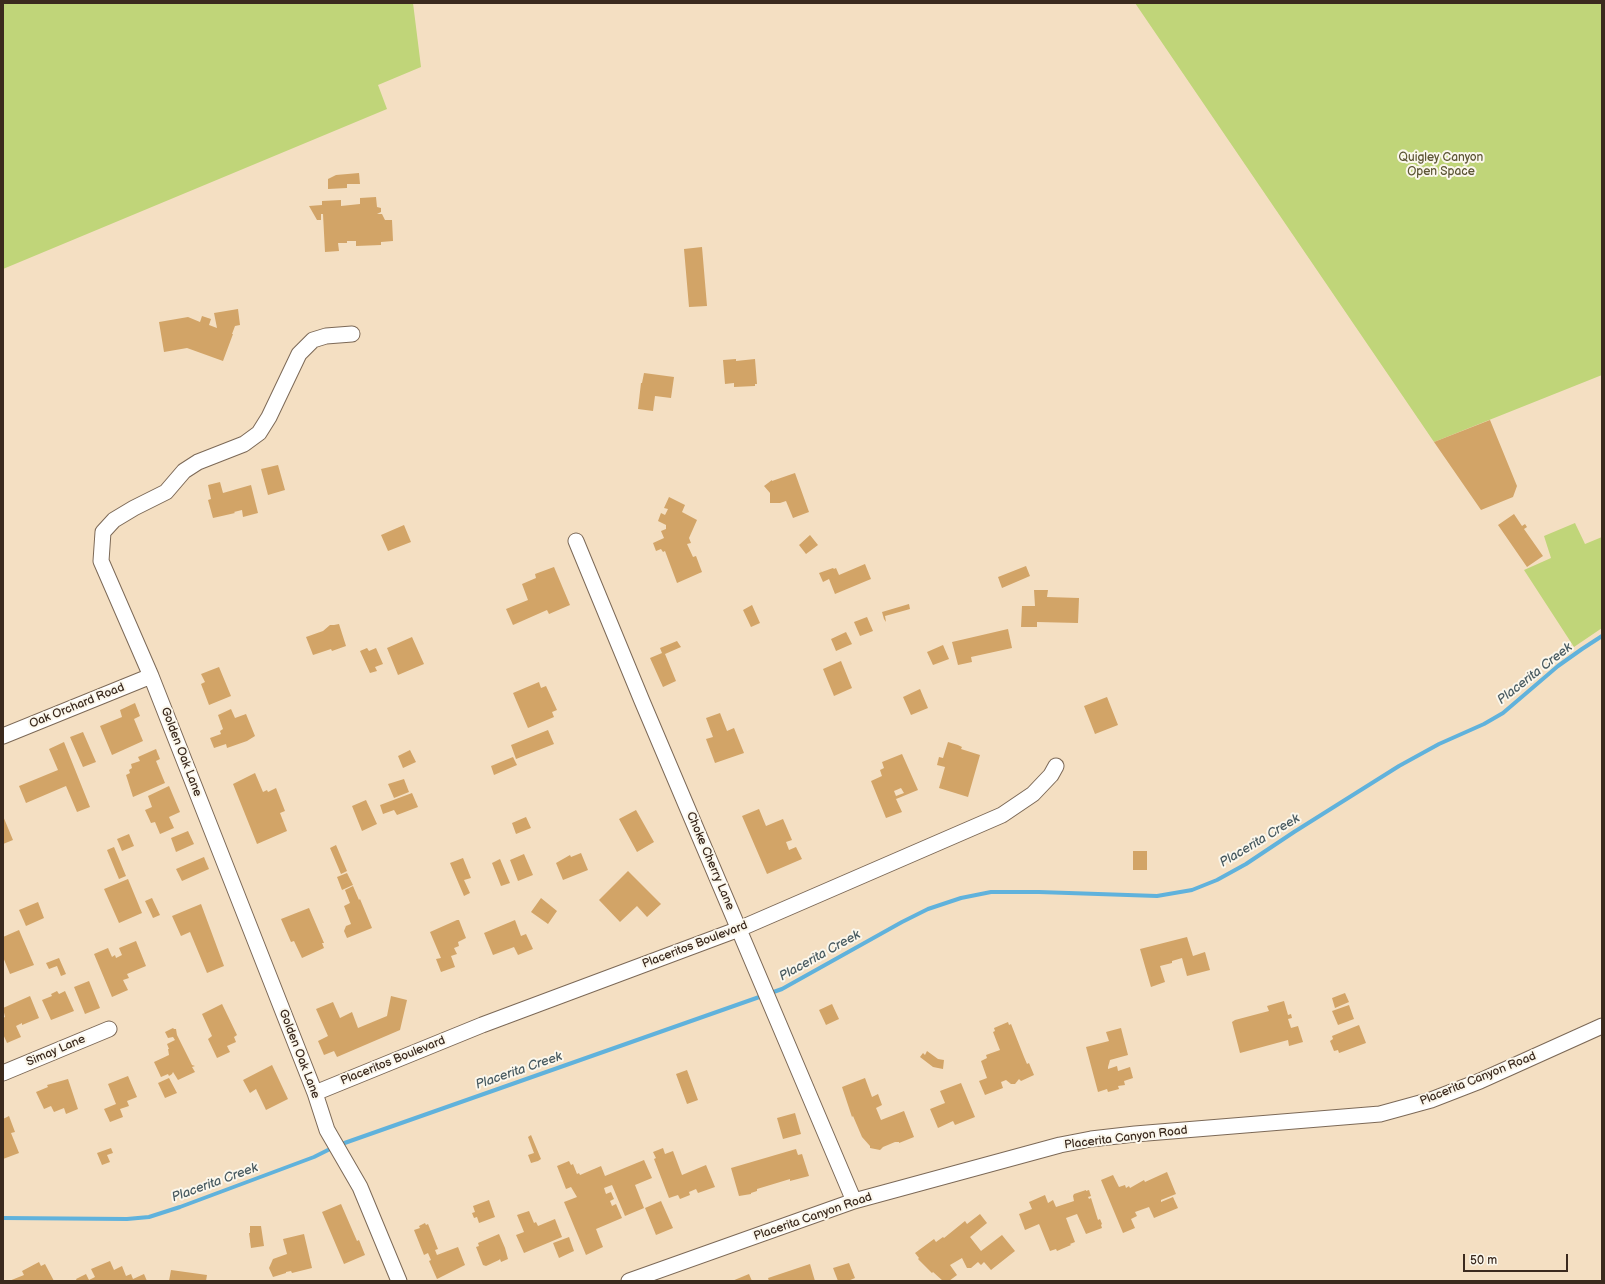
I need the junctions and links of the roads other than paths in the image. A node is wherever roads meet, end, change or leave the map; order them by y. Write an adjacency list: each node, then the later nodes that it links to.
1 (352, 334): 3 (street, Golden Oak Lane)
2 (576, 541): 6 (street, Choke Cherry Lane)
3 (151, 676): 4 (street, Oak Orchard Road); 10 (street, Golden Oak Lane)
4 (3, 736)
5 (1056, 766): 6 (street, Placeritos Boulevard)
6 (739, 929): 10 (street, Placeritos Boulevard); 11 (street, Choke Cherry Lane)
7 (1602, 1026): 11 (street, Placerita Canyon Road)
8 (109, 1029): 9 (street, Simay Lane)
9 (3, 1073)
10 (315, 1093): 12 (street, Golden Oak Lane)
11 (854, 1202): 13 (street, Placerita Canyon Road)
12 (399, 1281)
13 (629, 1281)

